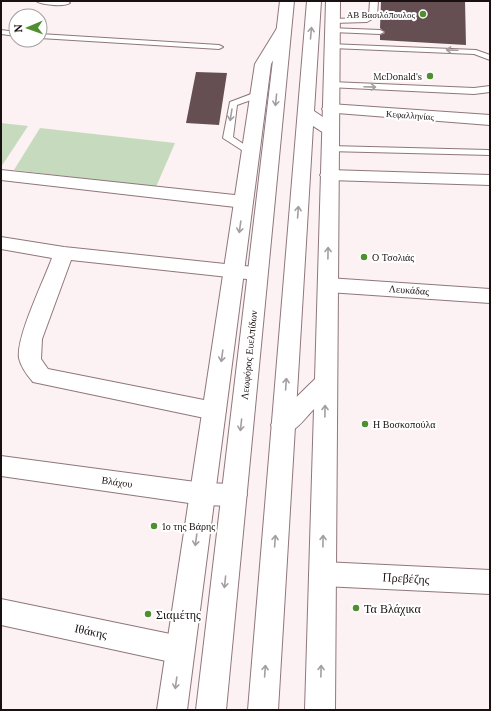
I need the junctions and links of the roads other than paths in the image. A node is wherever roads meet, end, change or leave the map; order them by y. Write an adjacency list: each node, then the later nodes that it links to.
1 (40, 1): 5 (lane)
2 (287, 1): 7 (street, Λεωφόρος Ευελπίδων)
3 (314, 1): 14 (street, one-way to 3)
4 (374, 1): 6 (lane)
5 (66, 3)
6 (332, 25): 8 (lane); 11 (lane, one-way to 6); 12 (street)
7 (284, 28): 21 (street, one-way to 21); 25 (street, Λεωφόρος Ευελπίδων, one-way to 25)
8 (380, 32)
9 (48, 37): 10 (lane)
10 (220, 48)
11 (490, 58)
12 (331, 85): 13 (lane, one-way to 13); 16 (street)
13 (490, 89)
14 (305, 112): 16 (street); 30 (street, one-way to 14)
15 (490, 120): 16 (street, Κεφαλληνίας)
16 (330, 130): 17 (lane); 19 (street)
17 (488, 154)
18 (1, 175): 21 (street)
19 (329, 175): 20 (street); 26 (street, one-way to 19)
20 (490, 180)
21 (244, 202): 24 (street, one-way to 24)
22 (1, 243): 23 (street)
23 (64, 253): 24 (street); 29 (street)
24 (234, 271): 25 (street); 29 (street, one-way to 29)
25 (257, 273): 33 (street, Λεωφόρος Ευελπίδων, one-way to 33)
26 (328, 285): 27 (street, Λευκάδας); 28 (street)
27 (490, 296)
28 (326, 382): 30 (street); 34 (street, one-way to 28)
29 (214, 411): 32 (street)
30 (283, 425): 40 (street, one-way to 30)
31 (1, 466): 32 (street, Βλάχου)
32 (203, 494): 33 (street, Βλάχου); 37 (street, one-way to 37)
33 (234, 495): 39 (street, Λεωφόρος Ευελπίδων, one-way to 39)
34 (322, 574): 35 (street, Πρεβέζης); 41 (street, one-way to 34)
35 (490, 582)
36 (1, 612): 37 (street, Ιθάκης)
37 (180, 650): 38 (street, one-way to 38)
38 (172, 710)
39 (211, 710)
40 (263, 710)
41 (320, 710)

